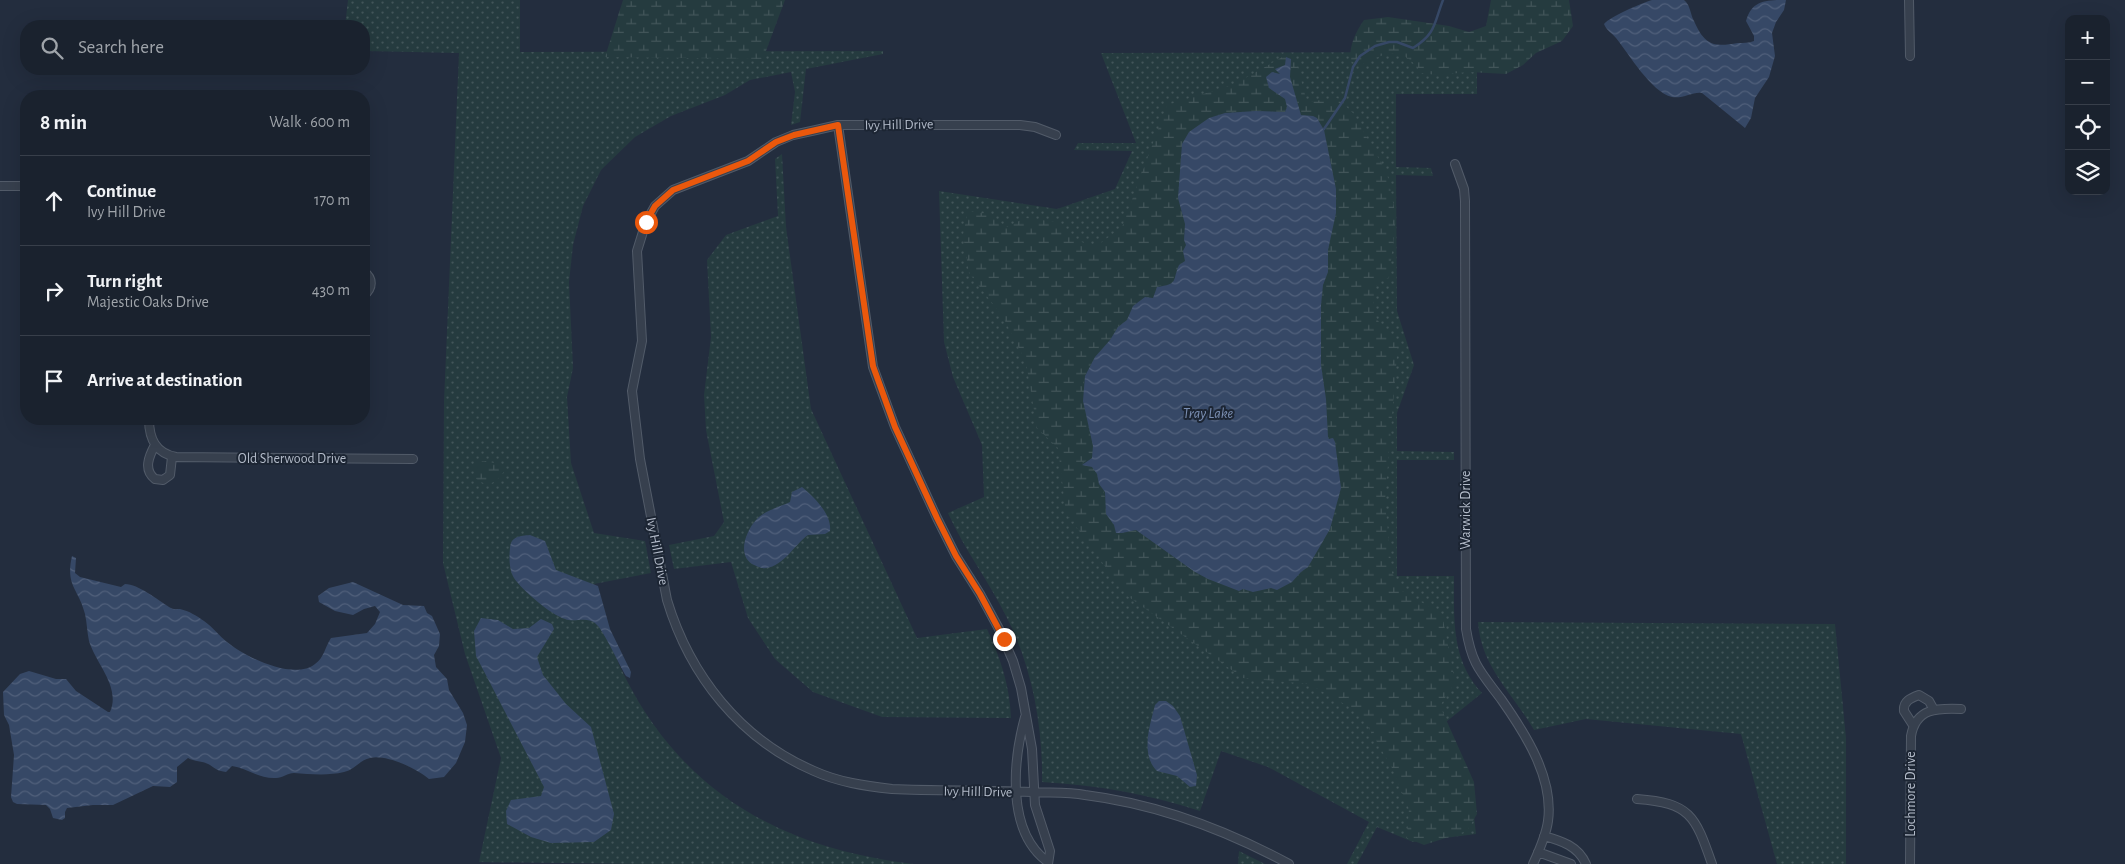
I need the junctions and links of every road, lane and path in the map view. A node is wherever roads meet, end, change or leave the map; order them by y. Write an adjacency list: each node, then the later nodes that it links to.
1 (1909, 0): 2 (street)
2 (1910, 56)
3 (838, 125): 4 (street, Ivy Hill Drive); 14 (street); 16 (street, Ivy Hill Drive)
4 (1056, 135)
5 (1455, 164): 19 (street, Warwick Drive)
6 (0, 186): 7 (street)
7 (20, 186)
8 (149, 425): 9 (street)
9 (154, 445): 10 (street); 10 (street)
10 (172, 457): 11 (street, Old Sherwood Drive)
11 (413, 459)
12 (1961, 709): 13 (street)
13 (1934, 710): 15 (street); 15 (street, Lochmore Drive)
14 (1026, 716): 16 (street); 17 (street)
15 (1913, 725): 27 (street, Lochmore Drive)
16 (1015, 791): 17 (street, Ivy Hill Drive); 21 (street)
17 (1033, 792): 21 (street); 22 (street, Ivy Hill Drive)
18 (1637, 800): 26 (street)
19 (1544, 836): 20 (street); 25 (street)
20 (1538, 852): 23 (street); 24 (street)
21 (1048, 863)
22 (1289, 864)
23 (1533, 864)
24 (1571, 864)
25 (1586, 864)
26 (1712, 864)
27 (1910, 864)

